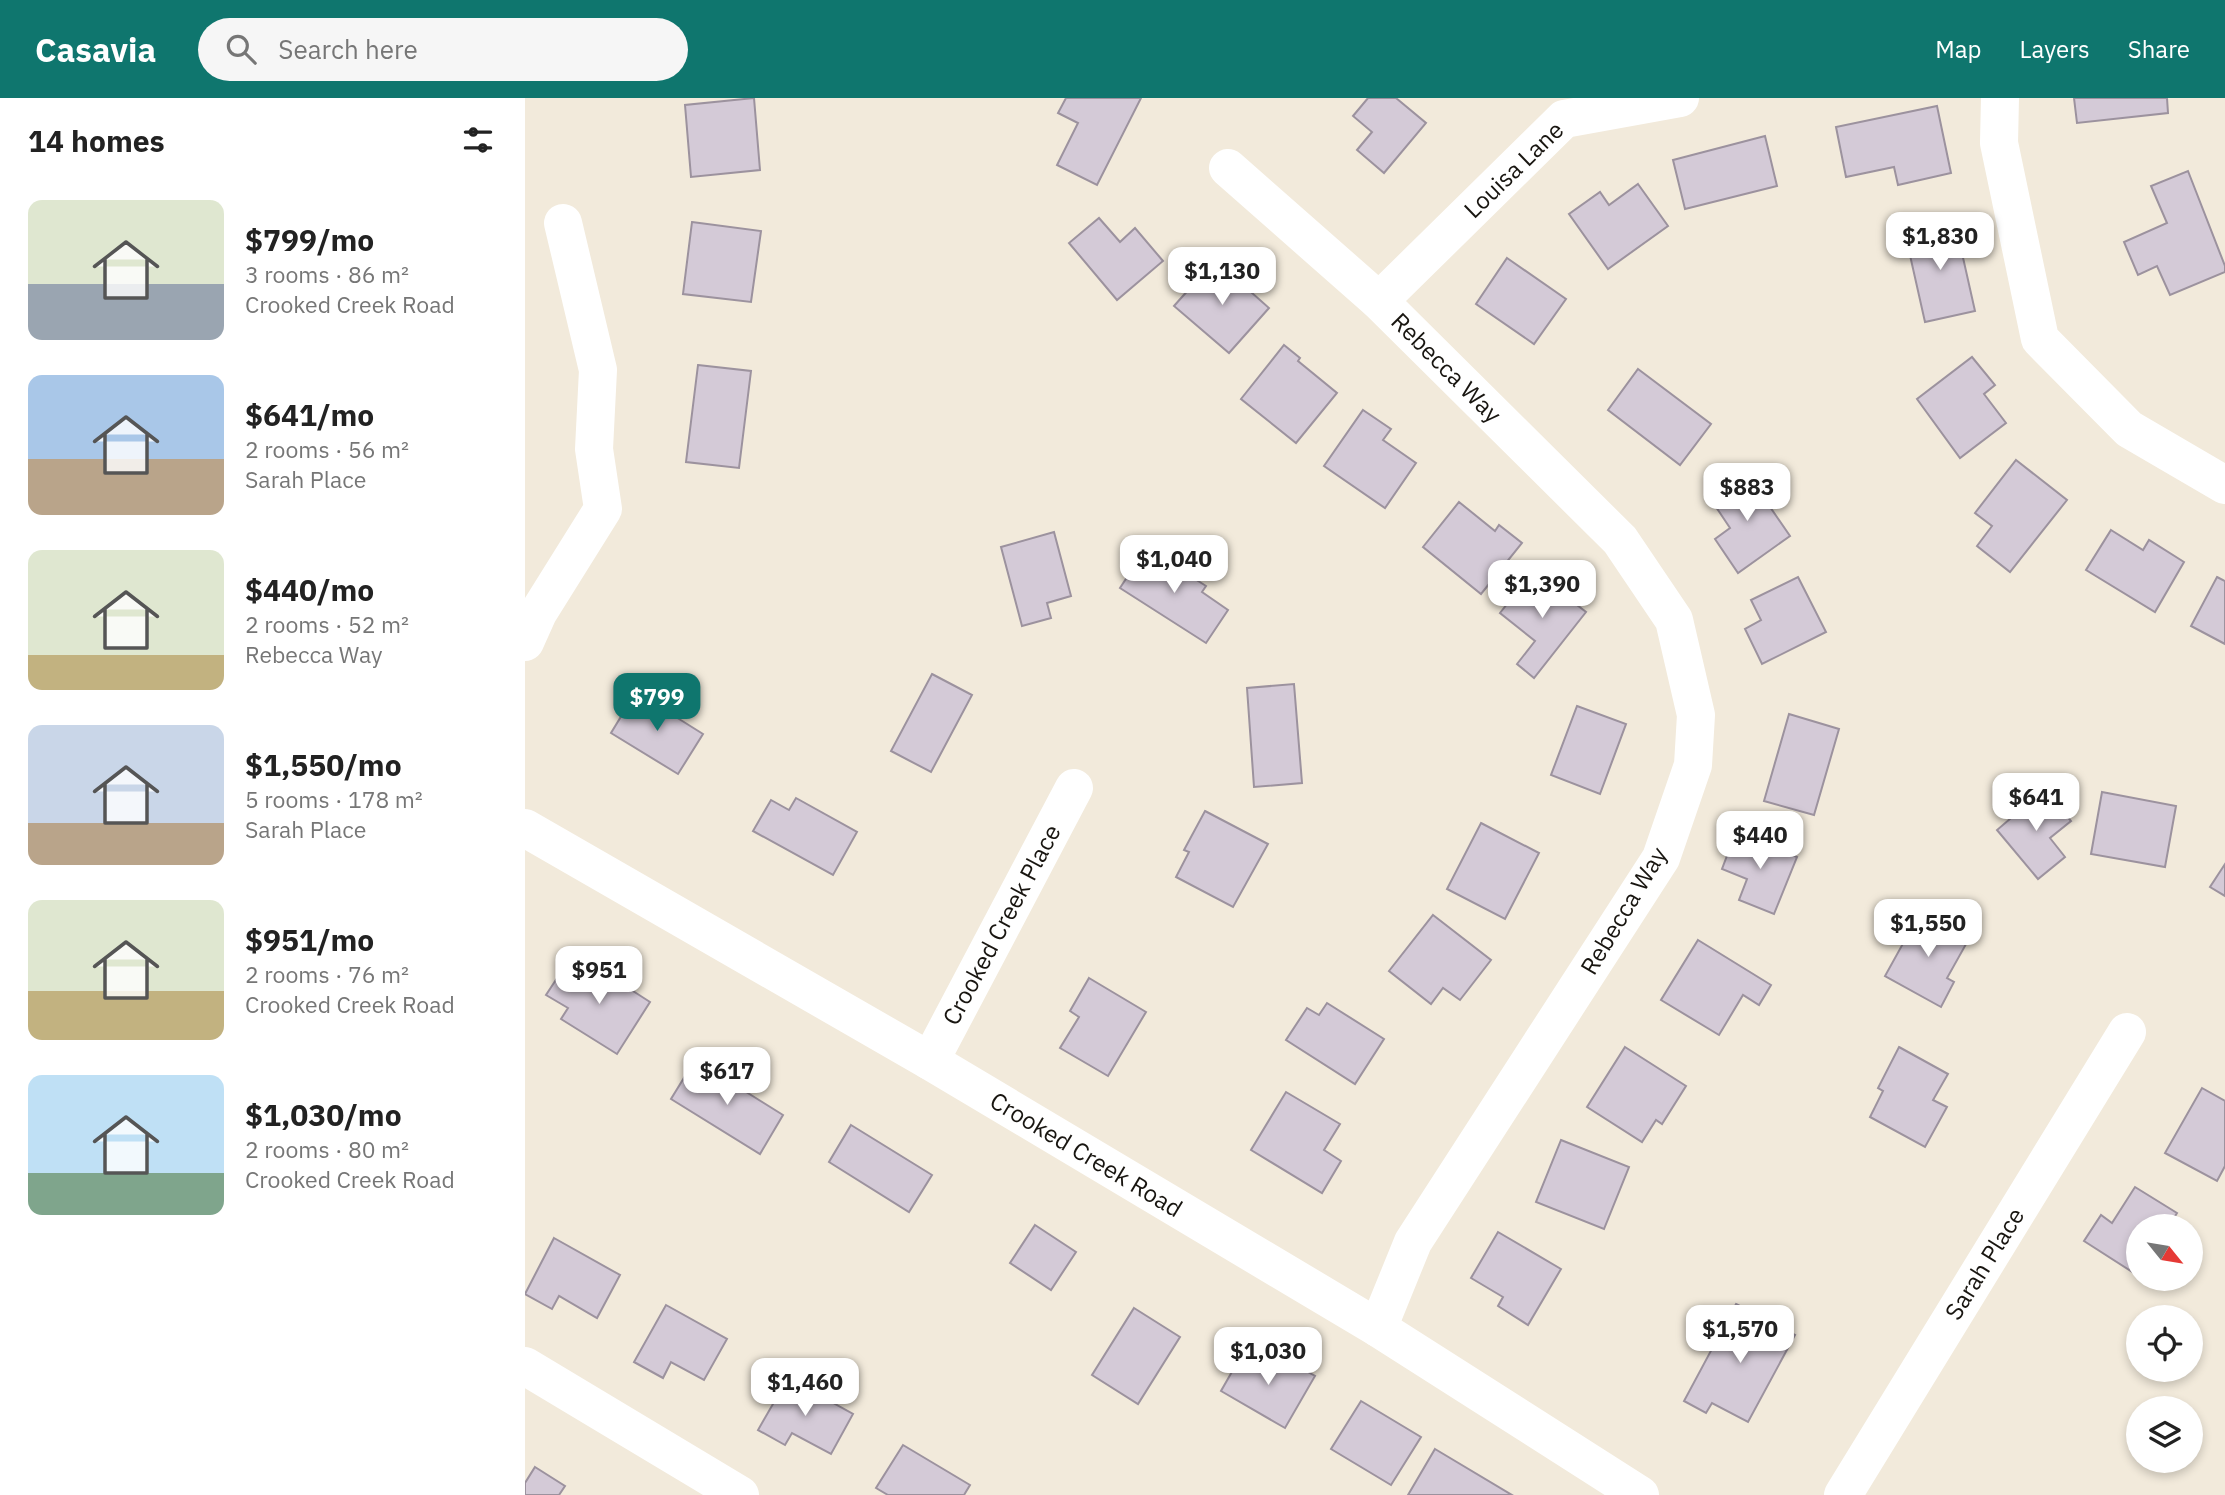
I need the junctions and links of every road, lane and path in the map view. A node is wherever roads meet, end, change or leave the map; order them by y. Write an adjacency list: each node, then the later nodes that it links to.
1 (1680, 98): 3 (street, Louisa Lane)
2 (2000, 98): 7 (street)
3 (1560, 108): 6 (street, Louisa Lane)
4 (1228, 167): 6 (street, Rebecca Way)
5 (563, 223): 8 (street)
6 (1379, 302): 13 (street, Rebecca Way)
7 (2225, 485)
8 (525, 642)
9 (1074, 788): 12 (street, Crooked Creek Place)
10 (525, 828): 12 (street, Crooked Creek Road)
11 (2127, 1032): 17 (street, Sarah Place)
12 (929, 1061): 13 (street, Crooked Creek Road)
13 (1378, 1328): 16 (street, Crooked Creek Road)
14 (525, 1366): 15 (street)
15 (740, 1495)
16 (1640, 1495)
17 (1843, 1495)

